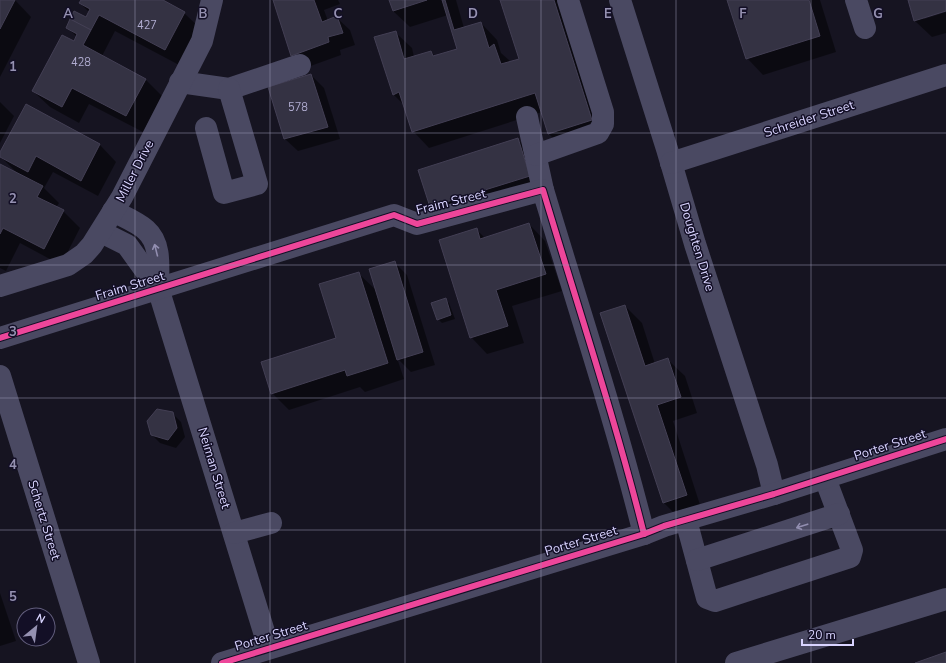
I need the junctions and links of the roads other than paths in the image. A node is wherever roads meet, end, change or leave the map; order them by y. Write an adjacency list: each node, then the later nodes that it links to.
1 (212, 0): 8 (street, Miller Drive)
2 (568, 0): 12 (street)
3 (620, 0): 13 (street, Doughten Drive)
4 (856, 0): 5 (street)
5 (865, 28)
6 (300, 65): 9 (street)
7 (946, 75): 13 (street, Schreider Street)
8 (180, 82): 9 (street); 15 (street, Miller Drive)
9 (229, 89): 11 (street)
10 (526, 117): 12 (street)
11 (206, 128)
12 (536, 155): 14 (street)
13 (671, 163): 23 (street, Doughten Drive)
14 (543, 190): 18 (street, Fraim Street); 28 (street)
15 (113, 211): 16 (street, Miller Drive); 18 (street, Neiman Street, one-way to 15)
16 (101, 232): 17 (street, Miller Drive); 18 (street, Neiman Street)
17 (0, 286)
18 (158, 288): 19 (street, Fraim Street); 27 (street, Neiman Street)
19 (0, 338)
20 (0, 376): 32 (street, Schertz Street)
21 (946, 439): 22 (street, Porter Street)
22 (825, 478): 23 (street, Porter Street); 24 (street)
23 (774, 494): 25 (street, Porter Street)
24 (839, 514): 29 (street, one-way to 29); 29 (street)
25 (686, 520): 28 (street, Porter Street); 29 (street)
26 (271, 523): 27 (street)
27 (234, 533): 31 (street, Neiman Street)
28 (644, 534): 31 (street, Porter Street)
29 (697, 560)
30 (946, 599): 34 (street)
31 (269, 648): 33 (street, Porter Street)
32 (89, 663)
33 (222, 663)
34 (736, 663)

